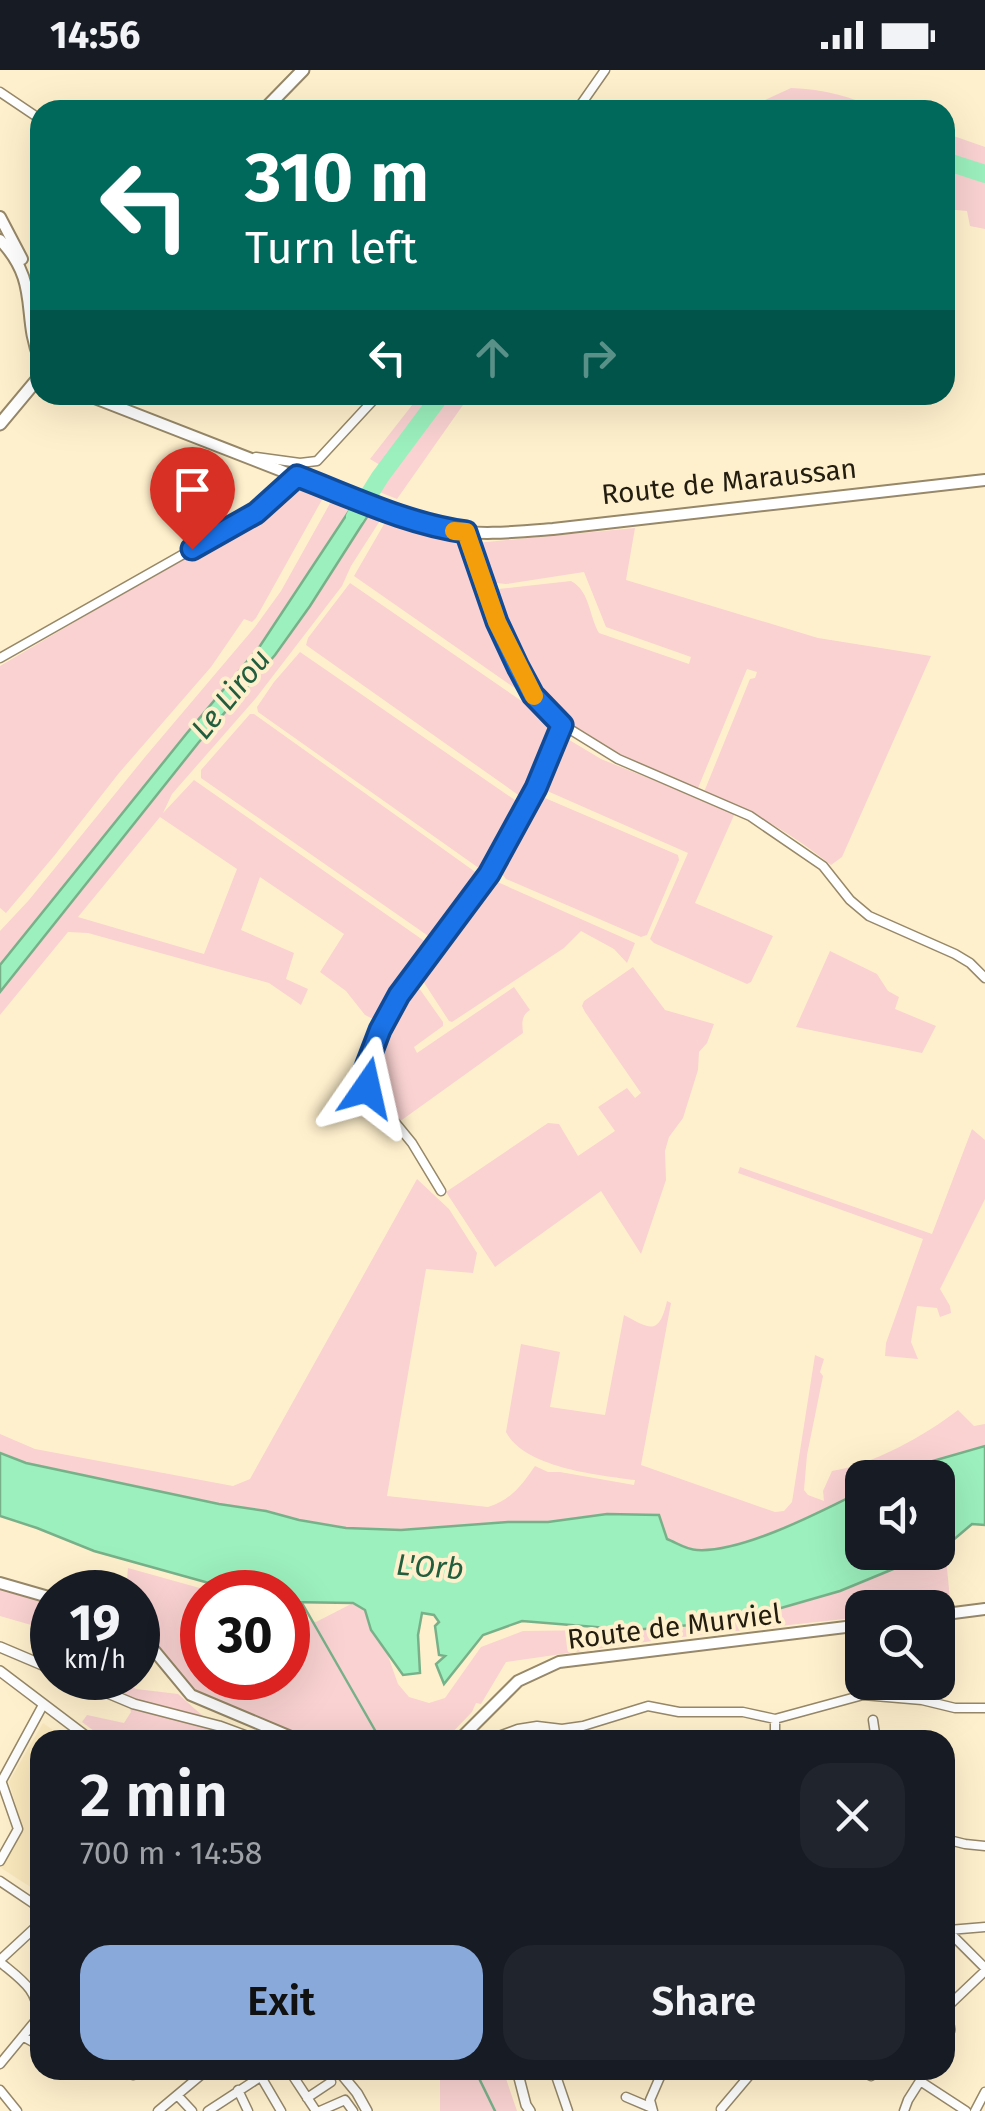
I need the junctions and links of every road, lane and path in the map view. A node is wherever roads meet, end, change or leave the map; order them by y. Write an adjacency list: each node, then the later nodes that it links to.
1 (302, 70): 4 (main road)
2 (604, 70): 5 (street)
3 (0, 92): 6 (street)
4 (274, 100)
5 (584, 100)
6 (30, 112)
7 (0, 217): 9 (main road)
8 (0, 240): 10 (main road)
9 (30, 281)
10 (30, 298)
11 (30, 388): 14 (main road)
12 (113, 405): 15 (main road, Route de Maraussan)
13 (369, 405): 15 (street)
14 (0, 424)
15 (246, 456): 16 (main road, Route de Maraussan)
16 (297, 476): 18 (main road, Route de Maraussan); 19 (street)
17 (985, 478): 18 (main road, Route de Maraussan)
18 (472, 532): 20 (street)
19 (0, 658)
20 (562, 725): 21 (street); 22 (street)
21 (985, 978)
22 (441, 1191)
23 (0, 1583): 24 (main road)
24 (30, 1592)
25 (985, 1609): 26 (main road)
26 (955, 1612)
27 (845, 1627): 40 (main road, Route de Murviel)
28 (0, 1647): 30 (street)
29 (160, 1657): 39 (main road)
30 (30, 1660)
31 (0, 1671): 33 (street)
32 (124, 1700): 38 (street)
33 (43, 1705): 37 (street); 44 (street)
34 (985, 1708): 35 (street)
35 (775, 1718): 41 (street); 42 (street)
36 (874, 1720): 43 (street)
37 (78, 1730)
38 (231, 1730)
39 (274, 1730)
40 (469, 1730)
41 (515, 1730)
42 (775, 1730)
43 (875, 1730)
44 (1, 1784): 47 (street)
45 (955, 1841): 46 (street)
46 (985, 1846)
47 (0, 1861)
48 (0, 1881): 49 (street)
49 (30, 1901)
50 (985, 1928): 51 (street)
51 (955, 1929)
52 (30, 1932): 54 (street)
53 (955, 1937): 55 (street)
54 (0, 1961): 56 (street)
55 (985, 1969): 57 (street)
56 (30, 1984)
57 (955, 1999)
58 (30, 2029): 59 (street)
59 (24, 2038): 60 (street); 61 (street)
60 (30, 2041)
61 (0, 2064)
62 (196, 2080): 76 (street)
63 (250, 2080): 74 (street)
64 (262, 2080): 87 (street)
65 (295, 2080): 78 (street)
66 (346, 2080): 90 (street)
67 (519, 2080): 91 (street)
68 (557, 2080): 92 (street)
69 (658, 2080): 81 (street)
70 (746, 2080): 80 (street)
71 (920, 2081): 93 (street); 94 (street)
72 (331, 2082): 78 (street)
73 (0, 2090): 82 (street)
74 (238, 2090): 85 (street); 86 (street)
75 (985, 2092): 95 (street)
76 (178, 2096): 79 (street); 83 (street)
77 (626, 2096): 81 (street)
78 (306, 2098): 88 (street)
79 (189, 2108): 84 (street)
80 (721, 2109)
81 (652, 2110)
82 (17, 2111)
83 (158, 2111)
84 (177, 2111)
85 (208, 2111)
86 (248, 2111)
87 (281, 2111)
88 (318, 2111): 89 (street)
89 (353, 2111)
90 (367, 2111)
91 (530, 2111)
92 (568, 2111)
93 (904, 2111)
94 (965, 2111)
95 (975, 2111)

